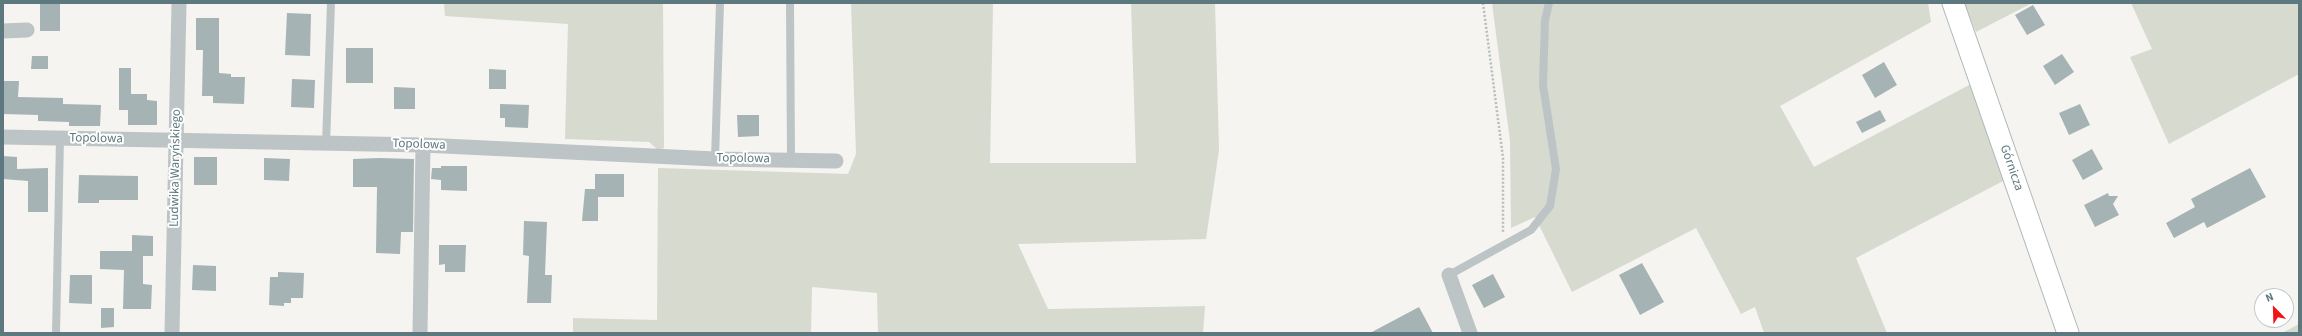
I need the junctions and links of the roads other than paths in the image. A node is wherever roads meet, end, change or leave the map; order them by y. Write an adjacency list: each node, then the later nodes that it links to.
1 (179, 3): 11 (street, Ludwika Waryńskiego)
2 (331, 3): 12 (lane)
3 (720, 3): 14 (lane)
4 (790, 3): 15 (lane)
5 (1549, 3): 17 (lane)
6 (1953, 3): 22 (street, Górnicza)
7 (27, 30): 8 (street)
8 (3, 31)
9 (3, 137): 10 (street, Topolowa)
10 (60, 138): 11 (street, Topolowa); 18 (lane)
11 (176, 140): 12 (street, Topolowa); 19 (street, Ludwika Waryńskiego)
12 (326, 144): 13 (street, Topolowa)
13 (423, 145): 14 (street, Topolowa); 20 (street)
14 (715, 159): 15 (street, Topolowa)
15 (791, 160): 16 (street, Topolowa)
16 (836, 161)
17 (1449, 275): 21 (street)
18 (56, 333)
19 (172, 333)
20 (420, 333)
21 (1470, 333)
22 (2068, 333)

